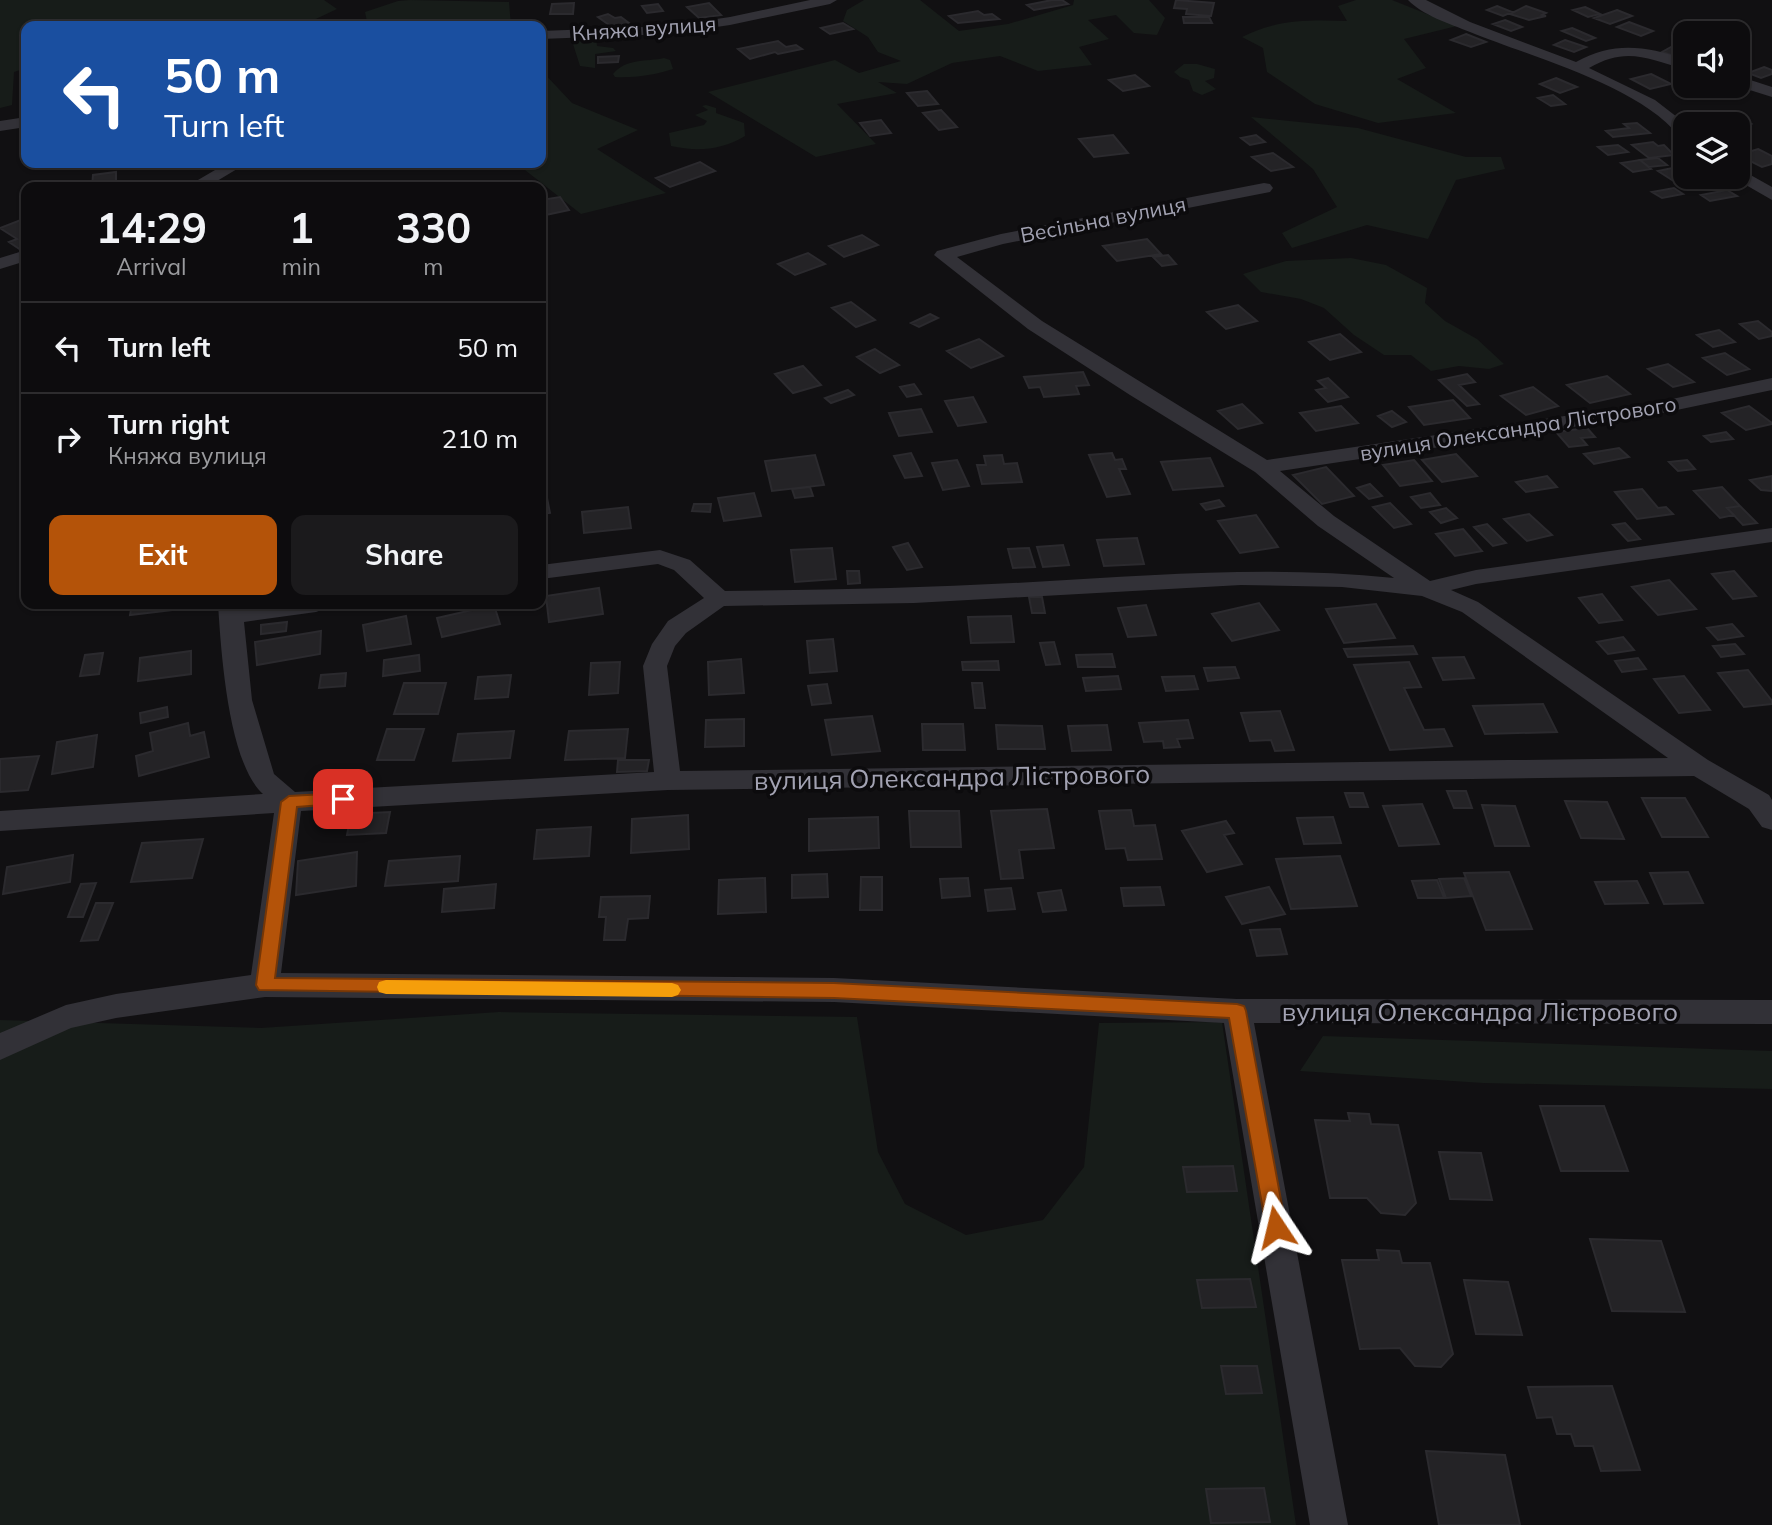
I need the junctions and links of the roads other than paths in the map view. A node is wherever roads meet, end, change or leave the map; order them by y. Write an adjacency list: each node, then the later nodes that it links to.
1 (830, 0): 3 (street, Княжа вулиця)
2 (1415, 0): 5 (street)
3 (546, 35)
4 (1673, 61): 5 (street)
5 (1579, 66): 8 (street)
6 (1750, 85): 7 (street)
7 (1772, 92)
8 (1673, 118)
9 (21, 123): 10 (street)
10 (0, 126)
11 (230, 168): 13 (street)
12 (1750, 181): 15 (street)
13 (204, 182)
14 (1264, 188): 19 (street, Весільна вулиця)
15 (1772, 195)
16 (21, 257): 17 (street)
17 (0, 264)
18 (1772, 384): 19 (street, вулиця Олександра Лістрового)
19 (1263, 467): 22 (street)
20 (1772, 535): 22 (street)
21 (546, 571): 23 (street)
22 (1426, 589): 23 (street); 25 (street)
23 (719, 598): 26 (street)
24 (230, 610): 27 (street)
25 (1699, 767): 26 (street, вулиця Олександра Лістрового); 28 (street)
26 (668, 781): 27 (street, вулиця Олександра Лістрового)
27 (289, 802): 29 (street, вулиця Олександра Лістрового); 30 (street)
28 (1768, 807)
29 (0, 821)
30 (265, 985): 31 (street, вулиця Олександра Лістрового); 33 (street)
31 (1237, 1011): 32 (street, вулиця Олександра Лістрового); 34 (street)
32 (1772, 1012)
33 (0, 1047)
34 (1329, 1525)

